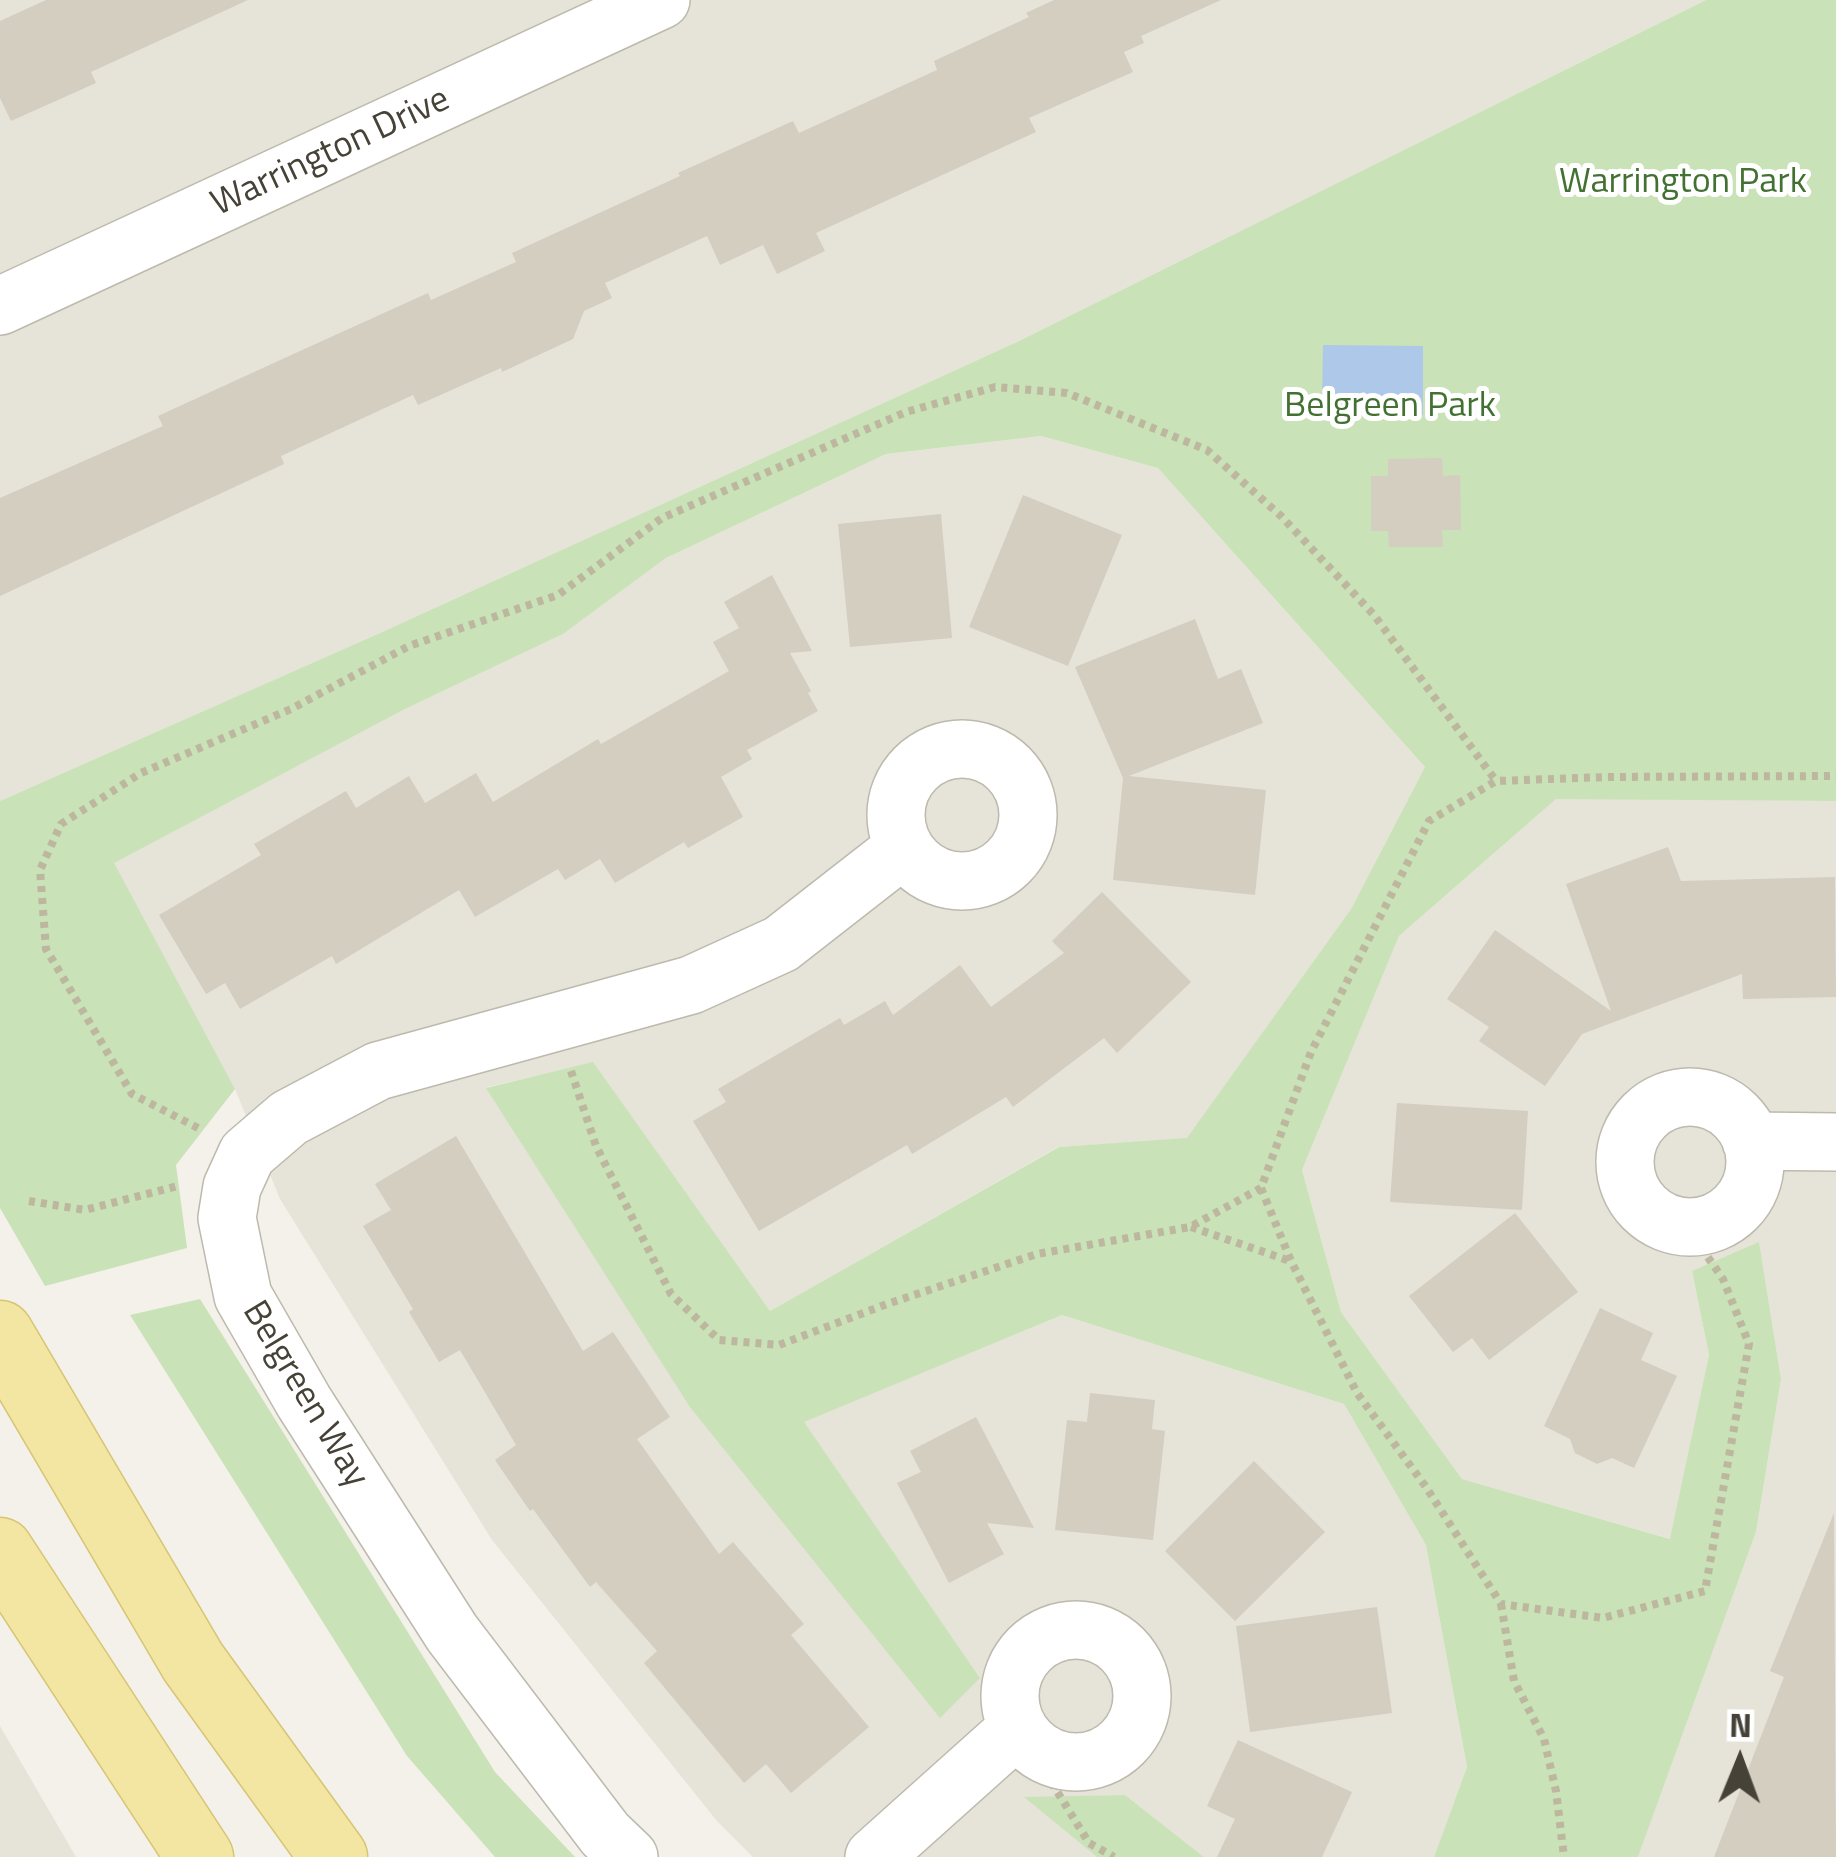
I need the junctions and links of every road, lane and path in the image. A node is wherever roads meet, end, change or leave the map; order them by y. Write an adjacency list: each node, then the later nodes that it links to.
1 (661, 0): 2 (street, Warrington Drive)
2 (0, 307)
3 (1836, 776): 4 (path)
4 (1496, 781): 9 (path); 11 (path)
5 (904, 848): 6 (street)
6 (556, 1024): 9 (street); 13 (path)
7 (1751, 1141): 8 (street); 14 (street); 14 (street)
8 (1836, 1142)
9 (248, 1154): 22 (street, Belgreen Way)
10 (186, 1184): 12 (path)
11 (1261, 1188): 13 (path); 15 (path)
12 (29, 1202)
13 (1190, 1227): 15 (path)
14 (1687, 1227): 18 (path)
15 (1292, 1262): 18 (path)
16 (0, 1334): 21 (main road)
17 (0, 1551): 20 (main road)
18 (1501, 1604): 25 (path)
19 (1018, 1728): 23 (street); 24 (path)
20 (200, 1857)
21 (334, 1857)
22 (628, 1857)
23 (874, 1857)
24 (1114, 1857)
25 (1564, 1857)

